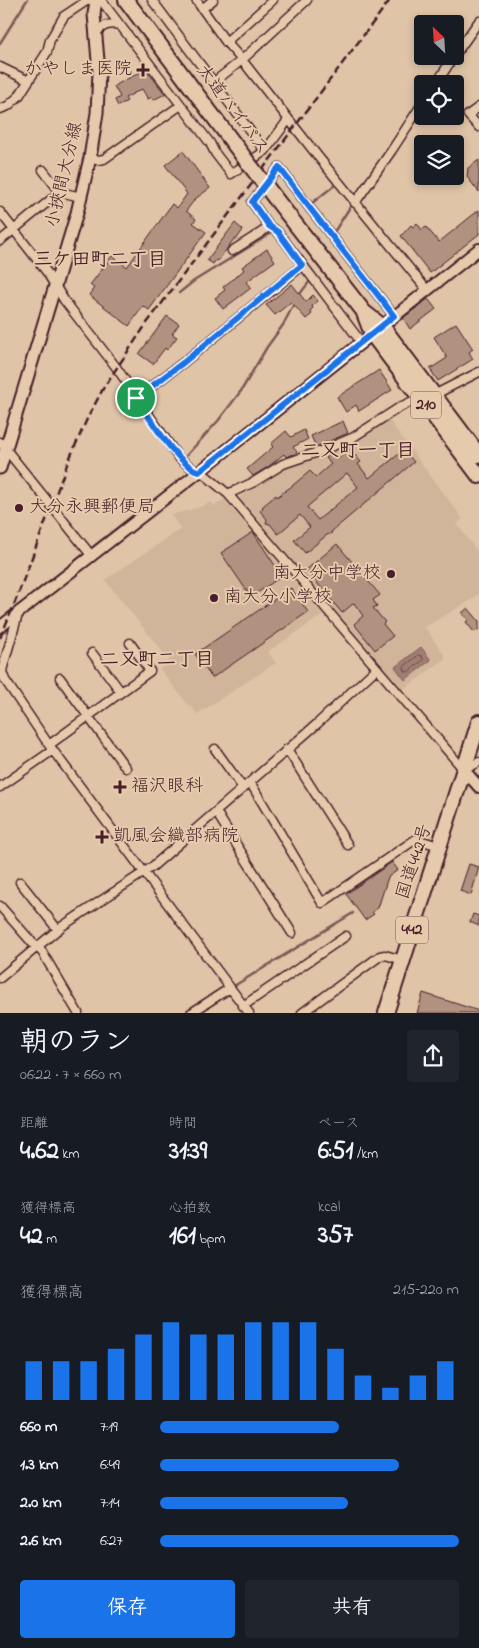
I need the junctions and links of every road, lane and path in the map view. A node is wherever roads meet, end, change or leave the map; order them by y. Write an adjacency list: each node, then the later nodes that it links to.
1 (88, 0): 18 (street)
2 (96, 0): 13 (main road, 小挾間大分線)
3 (101, 0): 12 (street)
4 (126, 0): 42 (highway, 大道バイパス / 210, bridge)
5 (152, 0): 19 (street)
6 (196, 0): 10 (street)
7 (213, 0): 10 (street)
8 (273, 0): 14 (street)
9 (307, 0): 16 (street)
10 (202, 9): 14 (street)
11 (479, 21): 15 (street)
12 (120, 25): 13 (street); 20 (street)
13 (96, 33): 27 (main road, 小挾間大分線)
14 (226, 42): 16 (street)
15 (464, 43)
16 (242, 60): 19 (street); 24 (street)
17 (0, 67): 18 (street)
18 (29, 81): 22 (street)
19 (214, 82): 26 (street)
20 (180, 105): 26 (street); 27 (street)
21 (479, 107): 25 (street)
22 (0, 109)
23 (414, 116): 31 (street)
24 (288, 120): 26 (street); 31 (street)
25 (479, 127)
26 (265, 151)
27 (90, 158): 30 (main road, 小挾間大分線)
28 (43, 170): 29 (street)
29 (60, 192): 30 (street); 34 (street)
30 (81, 197): 39 (main road, 小挾間大分線)
31 (355, 202): 40 (street)
32 (0, 212): 34 (street)
33 (269, 226): 37 (street); 38 (street); 41 (street)
34 (14, 230): 35 (street); 39 (street)
35 (0, 241)
36 (479, 249): 40 (street)
37 (232, 251)
38 (302, 265): 42 (street); 45 (street)
39 (55, 286): 45 (street); 46 (main road, 小挾間大分線)
40 (427, 290): 41 (street)
41 (394, 316): 42 (street)
42 (372, 334): 44 (highway, 大道バイパス / 210); 49 (street)
43 (479, 372): 44 (street)
44 (427, 396): 47 (highway, 大道バイパス / 210); 50 (highway, 大道バイパス / 210); 51 (street)
45 (136, 398): 49 (street)
46 (3, 446): 48 (main road, 小挾間大分線); 52 (street)
47 (479, 455)
48 (0, 468)
49 (199, 472): 51 (street); 52 (street)
50 (479, 476)
51 (228, 494): 57 (street)
52 (91, 555): 53 (street)
53 (19, 612): 54 (street); 62 (street)
54 (0, 627)
55 (130, 643): 59 (street)
56 (92, 653): 59 (street)
57 (377, 668): 64 (street); 67 (street)
58 (60, 678): 60 (street)
59 (121, 692): 60 (street)
60 (89, 715): 62 (street); 66 (street)
61 (479, 722): 67 (highway, 国道442号 / 442)
62 (51, 748): 69 (street); 75 (street)
63 (215, 749): 71 (street)
64 (287, 749): 68 (street); 73 (street)
65 (479, 762): 67 (street)
66 (126, 768)
67 (464, 770): 70 (street); 74 (highway, 国道442号 / 442)
68 (250, 782): 71 (street); 74 (street)
69 (0, 787)
70 (479, 787)
71 (243, 788): 72 (street)
72 (216, 812): 75 (street); 79 (street)
73 (348, 844)
74 (439, 846): 82 (highway, 国道442号 / 442)
75 (144, 874): 78 (street); 84 (street)
76 (20, 882): 78 (street)
77 (0, 906): 81 (street)
78 (58, 930): 81 (street)
79 (292, 933)
80 (346, 936): 85 (street)
81 (37, 946): 83 (street); 86 (street)
82 (403, 960): 89 (street); 90 (highway, 国道442号 / 442)
83 (0, 978)
84 (230, 988): 85 (street); 87 (street)
85 (243, 1006): 88 (street)
86 (78, 1013)
87 (191, 1013)
88 (249, 1013)
89 (302, 1013)
90 (386, 1013)

